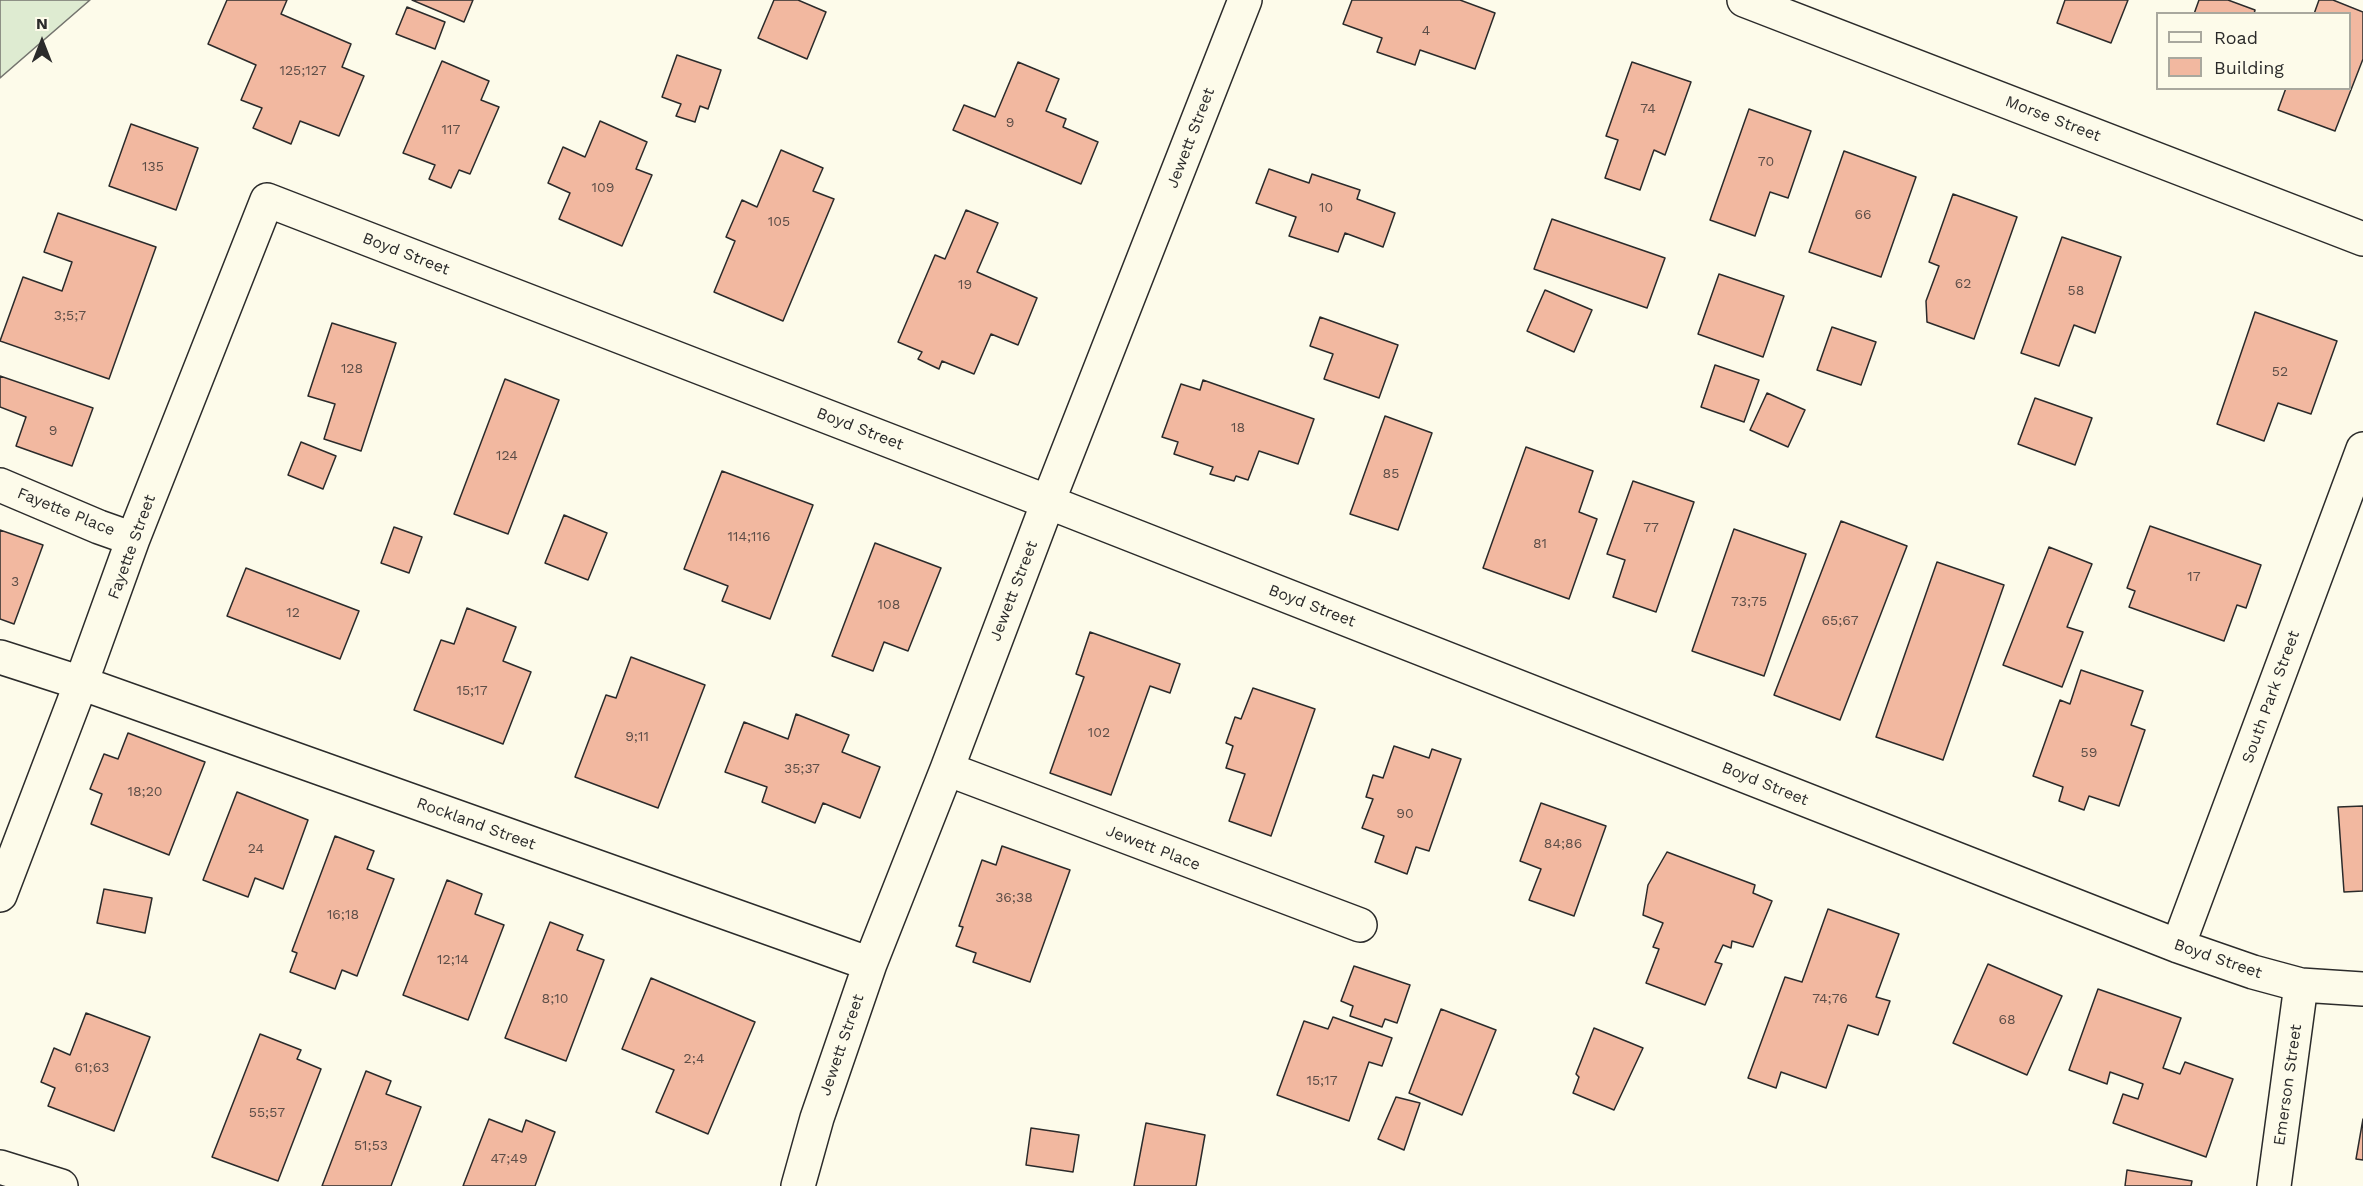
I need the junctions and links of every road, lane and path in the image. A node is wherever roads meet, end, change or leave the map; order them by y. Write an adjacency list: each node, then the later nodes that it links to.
1 (1245, 0): 7 (street, Jewett Street)
2 (1744, 0): 4 (street, Morse Street)
3 (267, 200): 7 (street, Boyd Street); 8 (street, Fayette Street)
4 (2363, 239)
5 (2363, 449): 14 (street, South Park Street)
6 (0, 485): 8 (street, Fayette Place)
7 (1048, 502): 11 (street, Jewett Street); 14 (street, Boyd Street)
8 (133, 539): 10 (street, Fayette Street)
9 (0, 657): 10 (street, Rockland Street)
10 (81, 683): 12 (street, Fayette Street); 15 (street, Rockland Street)
11 (947, 769): 13 (street, Jewett Place); 15 (street, Jewett Street)
12 (0, 895)
13 (1360, 925)
14 (2178, 946): 16 (street, Boyd Street)
15 (870, 964): 20 (street, Jewett Street)
16 (2301, 985): 17 (street, Boyd Street); 21 (street, Emerson Street)
17 (2363, 989)
18 (0, 1167): 19 (street)
19 (61, 1186)
20 (798, 1186)
21 (2274, 1186)

